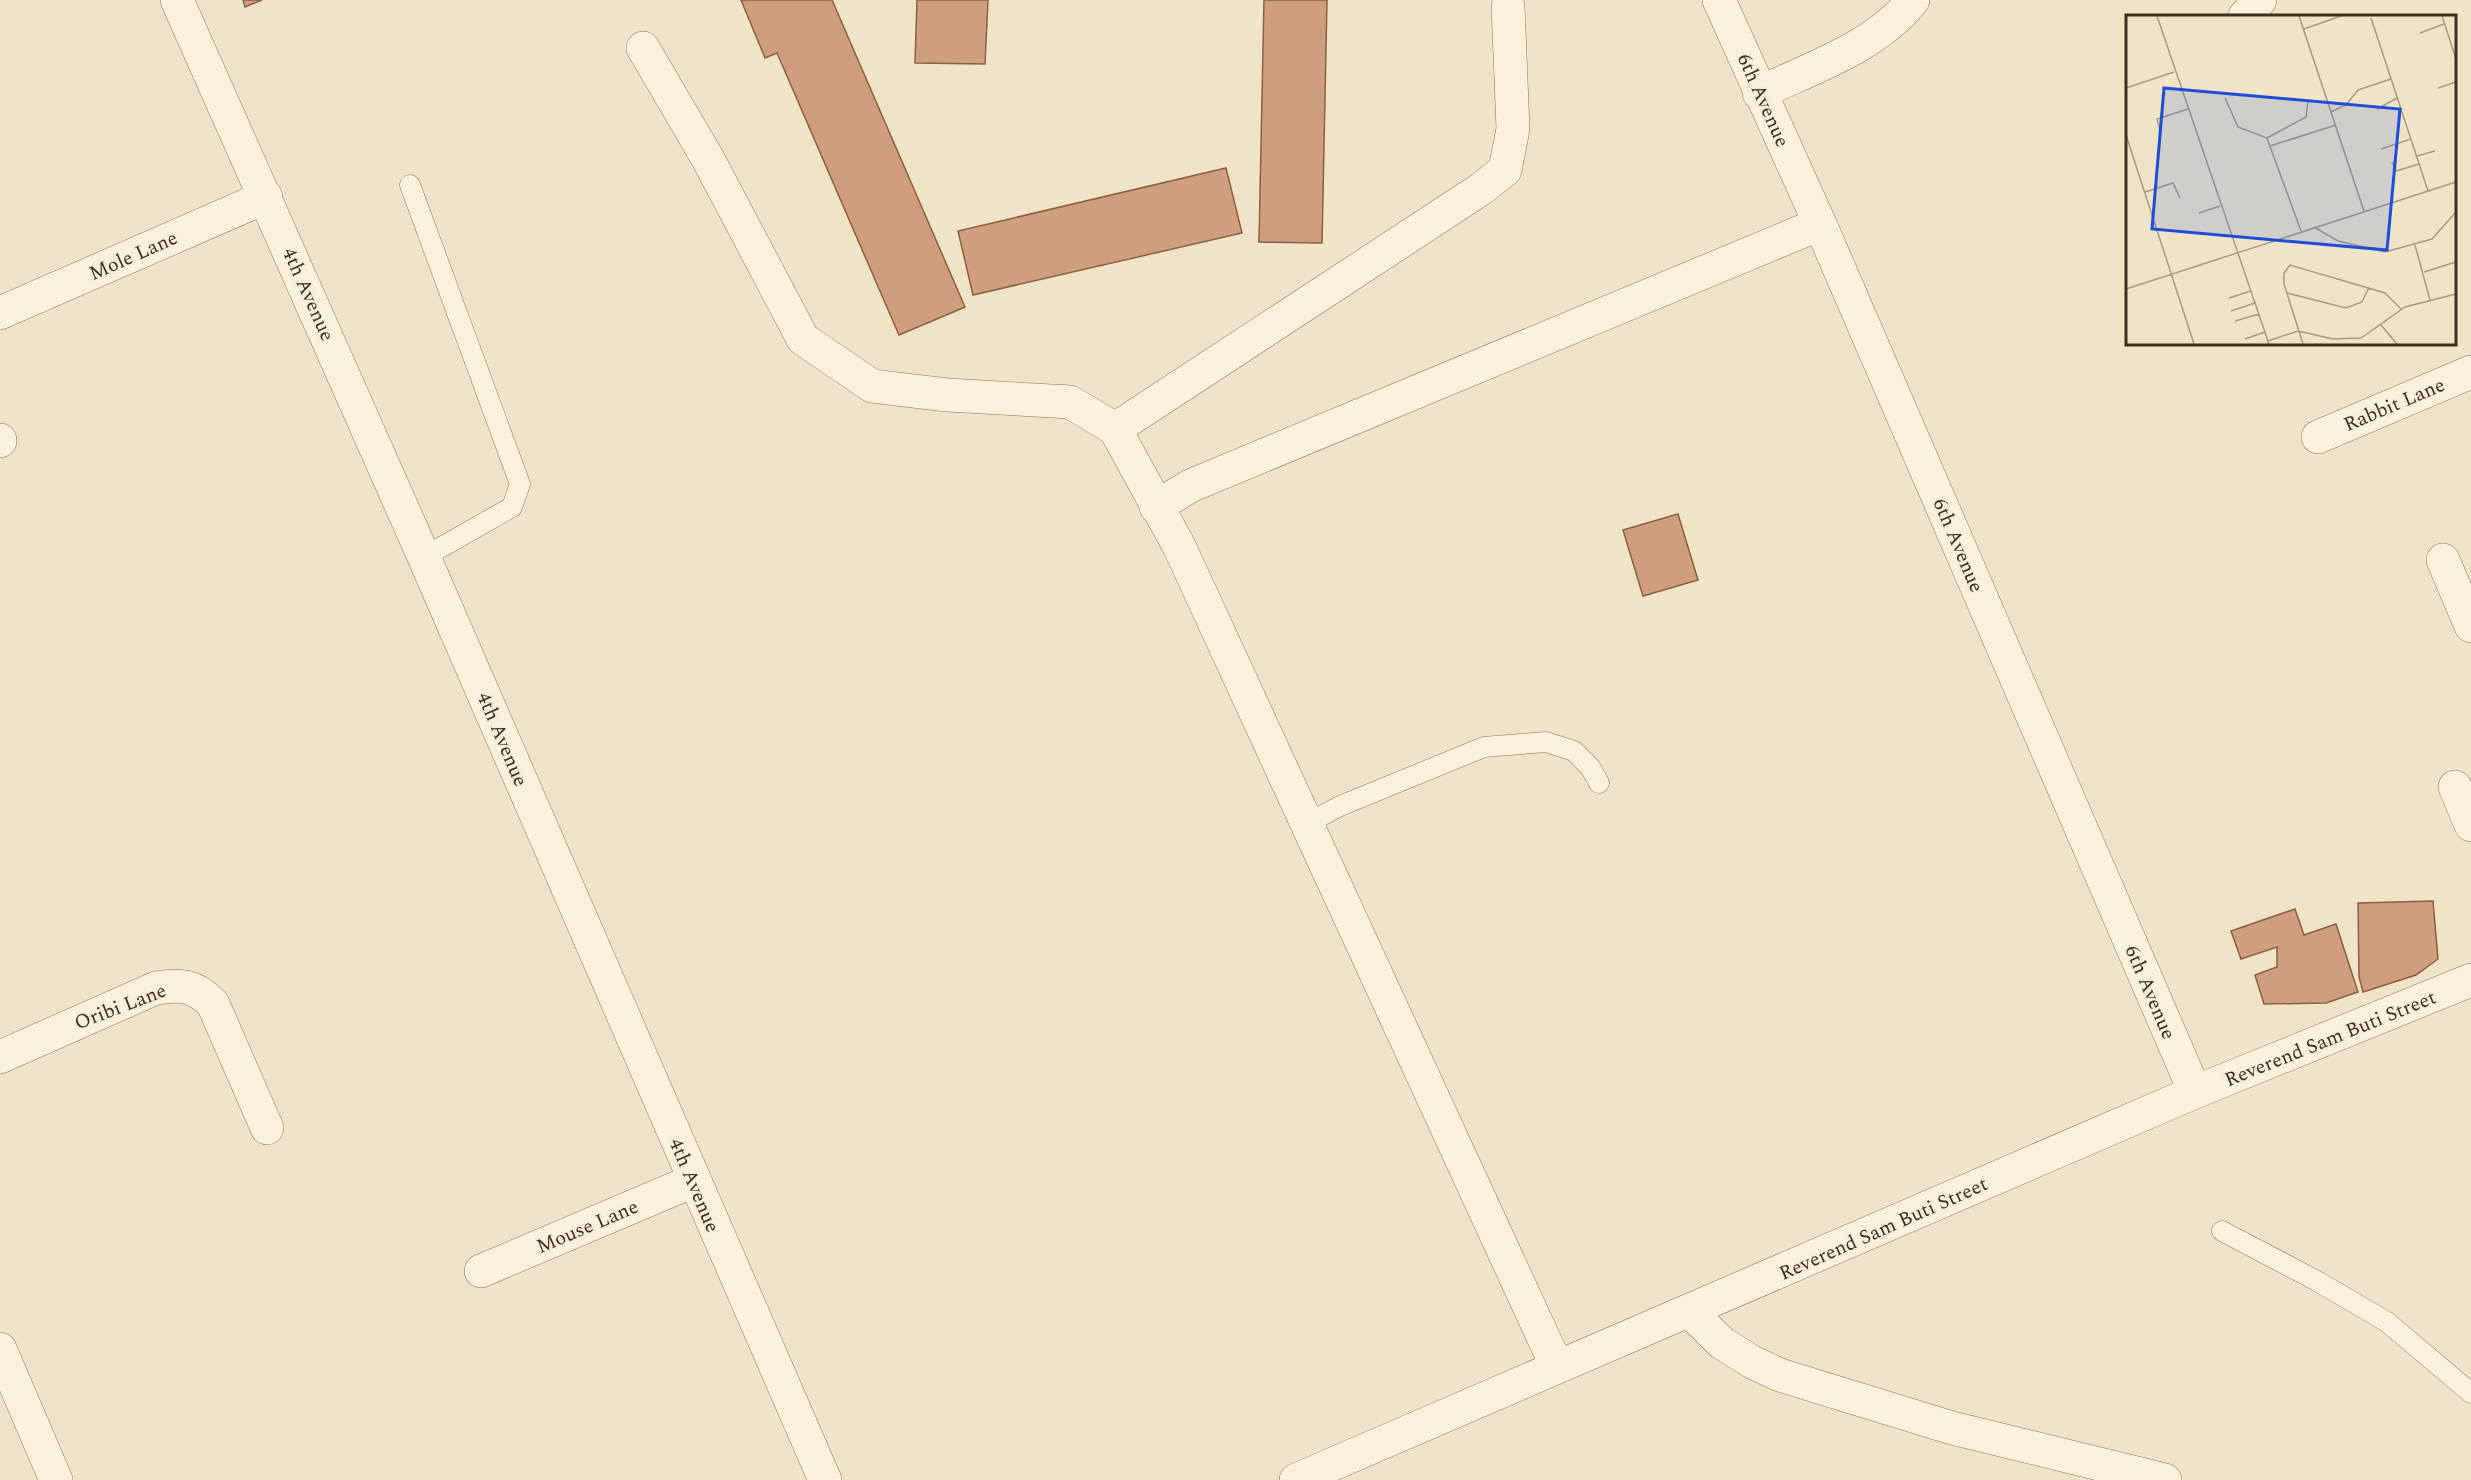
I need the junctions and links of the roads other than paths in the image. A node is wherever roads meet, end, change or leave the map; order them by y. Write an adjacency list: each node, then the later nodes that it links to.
1 (177, 0): 10 (street, 4th Avenue)
2 (1719, 0): 8 (street, 6th Avenue)
3 (1913, 0): 8 (street)
4 (2260, 0): 6 (street)
5 (1508, 6): 14 (street)
6 (2247, 15)
7 (643, 48): 14 (street)
8 (1760, 93): 11 (street, 6th Avenue)
9 (410, 185): 17 (lane)
10 (266, 197): 12 (street, Mole Lane); 17 (street, 4th Avenue)
11 (1820, 224): 16 (street); 26 (street, 6th Avenue)
12 (0, 313)
13 (2471, 372): 15 (street, Rabbit Lane)
14 (1115, 429): 16 (street)
15 (2318, 437)
16 (1156, 507): 22 (street)
17 (424, 557): 28 (street, 4th Avenue)
18 (2443, 560): 19 (street)
19 (2471, 626)
20 (1599, 783): 22 (lane)
21 (2455, 788): 23 (street)
22 (1306, 824): 33 (street)
23 (2471, 825)
24 (2471, 980): 26 (street, Reverend Sam Buti Street)
25 (0, 1057): 27 (street, Oribi Lane)
26 (2195, 1092): 31 (street, Reverend Sam Buti Street)
27 (267, 1128)
28 (693, 1181): 30 (street, Mouse Lane); 37 (street, 4th Avenue)
29 (2222, 1231): 34 (lane)
30 (481, 1271)
31 (1690, 1312): 33 (street, Reverend Sam Buti Street); 38 (street)
32 (0, 1349): 36 (street)
33 (1557, 1367): 35 (street, Reverend Sam Buti Street)
34 (2471, 1393)
35 (1312, 1477)
36 (56, 1480)
37 (825, 1480)
38 (2165, 1480)

